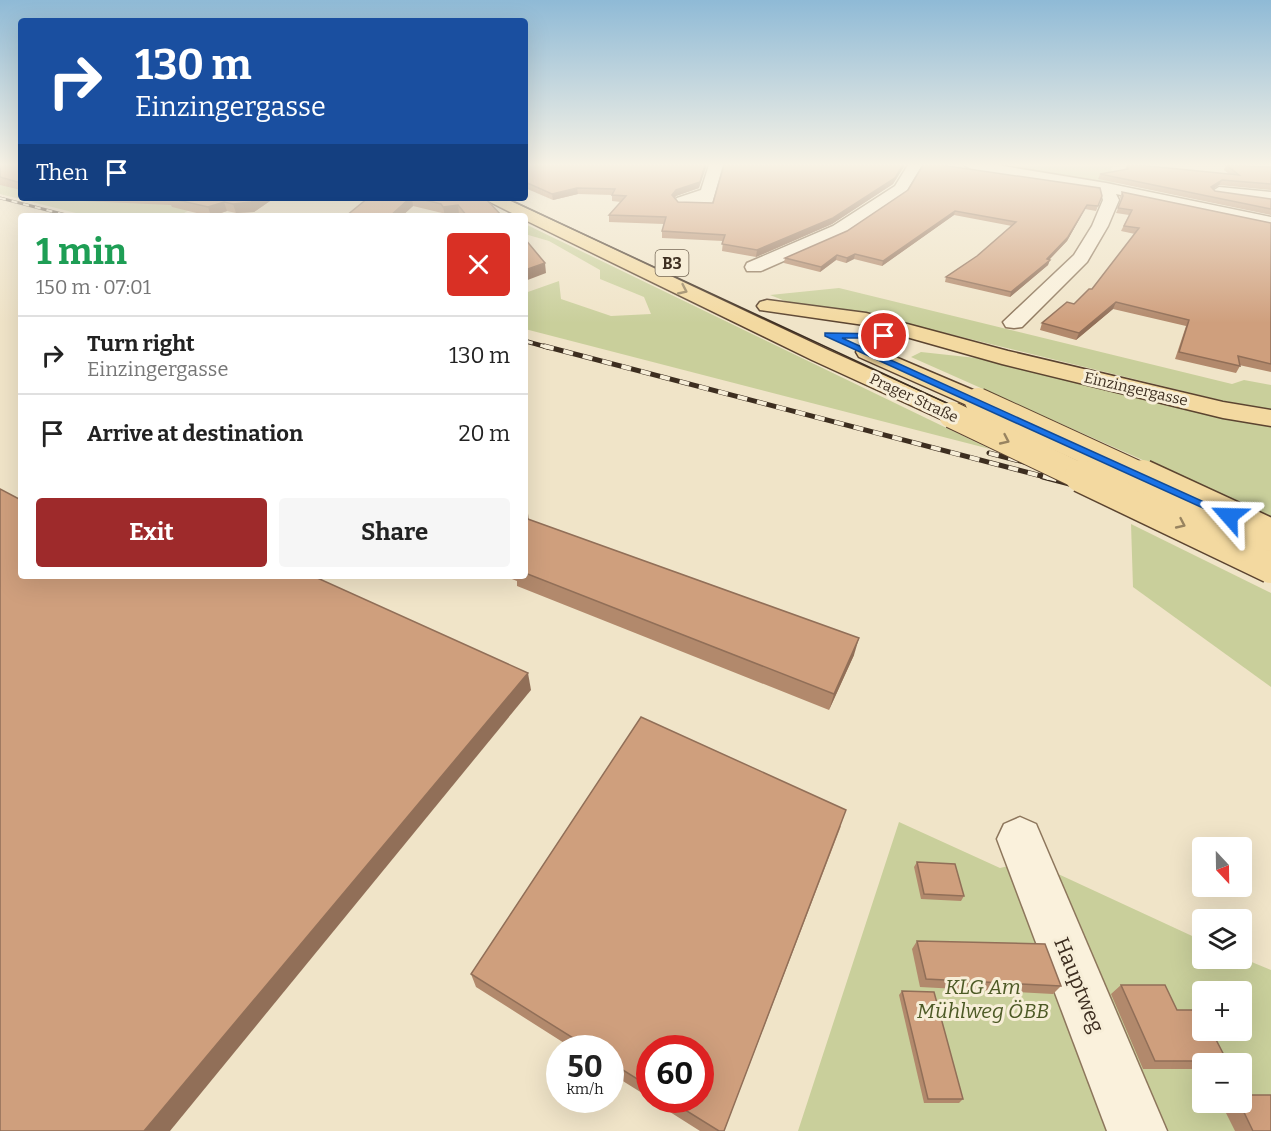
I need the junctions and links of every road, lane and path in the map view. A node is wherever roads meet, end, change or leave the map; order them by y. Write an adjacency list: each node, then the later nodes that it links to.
1 (534, 218): 12 (main road, Prager Straße / B3, one-way to 12)
2 (569, 218): 7 (main road, B3)
3 (857, 218): 8 (street)
4 (1103, 218): 10 (street)
5 (1252, 218): 6 (street)
6 (1271, 222)
7 (661, 259)
8 (754, 267)
9 (758, 302): 11 (main road, Einzingergasse); 12 (main road, Prager Straße / B3)
10 (1014, 322)
11 (896, 327): 12 (main road, Einzingergasse); 14 (main road, Einzingergasse)
12 (824, 340): 13 (main road, Einzingergasse); 15 (main road, Prager Straße / B3); 18 (main road, Prager Straße / B3, one-way to 18, bridge)
13 (943, 347): 14 (main road, Einzingergasse); 15 (main road, Einzingergasse)
14 (1002, 357): 16 (main road, Einzingergasse)
15 (928, 379): 17 (main road, Prager Straße / B3, bridge)
16 (1271, 418)
17 (1271, 534)
18 (1271, 567)
19 (1020, 839): 20 (street, Hauptweg)
20 (1137, 1131)

